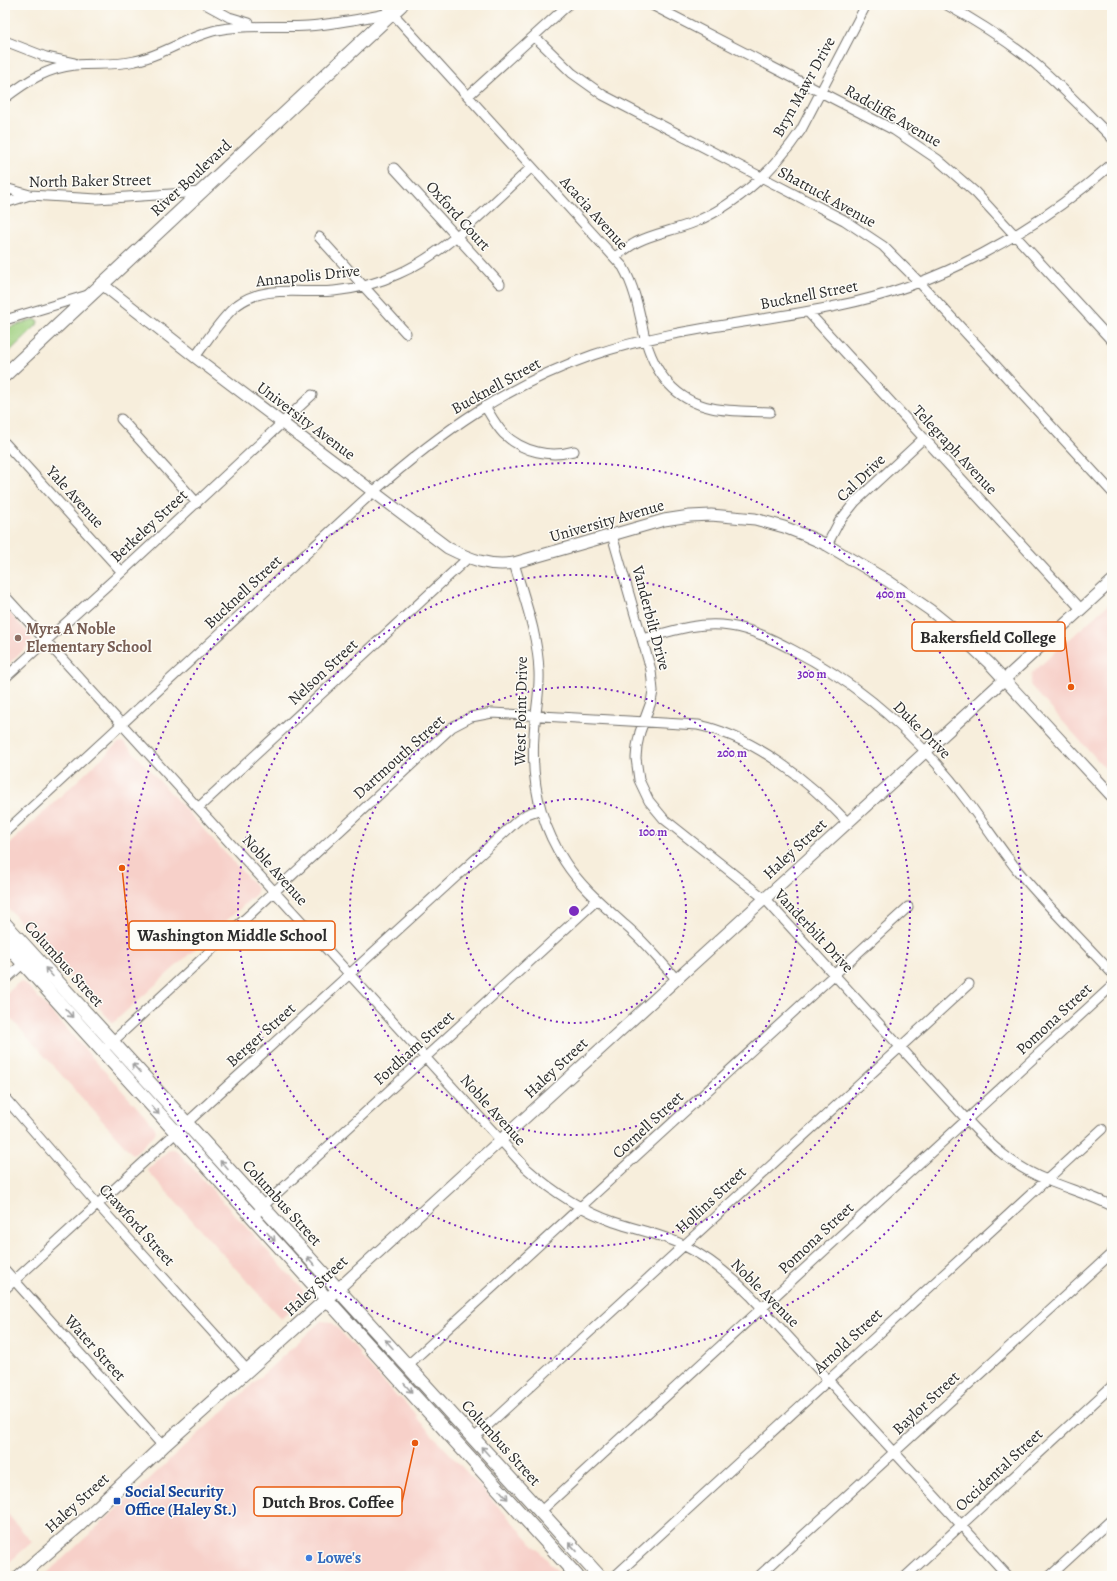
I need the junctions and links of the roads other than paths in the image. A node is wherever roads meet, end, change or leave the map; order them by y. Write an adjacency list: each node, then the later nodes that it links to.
1 (207, 5): 7 (street)
2 (568, 5): 8 (street)
3 (652, 5): 11 (street, Radcliffe Avenue)
4 (866, 5): 11 (street, Bryn Mawr Drive)
5 (947, 5): 14 (street)
6 (393, 8): 7 (street); 12 (street, Acacia Avenue); 20 (main road, River Boulevard)
7 (260, 26): 10 (street)
8 (534, 36): 12 (street); 18 (street, Shattuck Avenue)
9 (5, 42): 10 (street)
10 (89, 65): 13 (street)
11 (821, 93): 18 (street, Bryn Mawr Drive); 24 (street, Radcliffe Avenue)
12 (468, 96): 16 (street, Acacia Avenue)
13 (5, 98)
14 (1112, 138)
15 (1112, 164): 24 (street, Bucknell Street)
16 (532, 166): 23 (street, Annapolis Drive); 26 (street, Acacia Avenue)
17 (394, 168): 23 (street, Oxford Court)
18 (762, 178): 26 (street, Bryn Mawr Drive); 27 (street, Shattuck Avenue)
19 (5, 188): 21 (street)
20 (201, 192): 21 (street, North Baker Street); 28 (main road, River Boulevard)
21 (30, 195): 22 (street, North Baker Street)
22 (5, 203)
23 (456, 236): 29 (street, Oxford Court); 30 (street, Annapolis Drive)
24 (1016, 236): 27 (street, Bucknell Street); 36 (street, Radcliffe Avenue)
25 (319, 237): 30 (street)
26 (615, 258): 35 (street, Acacia Avenue)
27 (920, 282): 32 (street, Bucknell Street); 49 (street, Shattuck Avenue)
28 (102, 284): 31 (main road, River Boulevard); 37 (street, University Avenue)
29 (500, 284)
30 (363, 286): 34 (street); 37 (street, Annapolis Drive)
31 (91, 294): 33 (street); 38 (main road, River Boulevard)
32 (808, 312): 35 (street, Bucknell Street); 45 (street, Telegraph Avenue)
33 (5, 320)
34 (406, 333)
35 (646, 340): 41 (street, Bucknell Street); 42 (street, Acacia Avenue)
36 (1112, 341)
37 (195, 357): 44 (street, University Avenue)
38 (10, 366): 39 (main road, River Boulevard)
39 (5, 375)
40 (312, 395): 44 (street, Berkeley Street)
41 (484, 406): 47 (street); 48 (street, Bucknell Street)
42 (770, 412)
43 (121, 419): 50 (street)
44 (282, 423): 48 (street, University Avenue); 50 (street, Berkeley Street)
45 (924, 438): 52 (street, Cal Drive); 58 (street, Telegraph Avenue)
46 (5, 443): 55 (street, Yale Avenue)
47 (574, 451)
48 (373, 492): 53 (street, University Avenue); 65 (street, Bucknell Street)
49 (1112, 492)
50 (197, 503): 55 (street, Berkeley Street)
51 (612, 536): 52 (street, University Avenue); 54 (street, University Avenue); 59 (street, Vanderbilt Drive)
52 (827, 545): 62 (street, University Avenue)
53 (468, 558): 54 (street, University Avenue); 68 (street, Nelson Street)
54 (514, 563): 63 (street, West Point Drive)
55 (122, 572): 60 (street, Berkeley Street)
56 (1112, 581): 58 (street, Haley Street)
57 (5, 596): 60 (street, Noble Avenue)
58 (1081, 609): 62 (street, Haley Street)
59 (643, 639): 64 (street, Vanderbilt Drive); 66 (street, Duke Drive)
60 (45, 641): 61 (street, Berkeley Street); 65 (street, Noble Avenue)
61 (5, 678)
62 (1005, 680): 66 (street, Haley Street); 67 (street, University Avenue)
63 (536, 716): 64 (street, Dartmouth Street); 69 (street, West Point Drive); 72 (street, Dartmouth Street)
64 (644, 722): 70 (street, Dartmouth Street); 73 (street, Vanderbilt Drive)
65 (123, 725): 68 (street, Noble Avenue); 71 (street, Bucknell Street)
66 (925, 752): 70 (street, Haley Street); 79 (street, Duke Drive)
67 (1112, 796)
68 (198, 808): 72 (street, Noble Avenue)
69 (541, 809): 74 (street, West Point Drive); 80 (street, Berger Street)
70 (848, 823): 73 (street, Haley Street)
71 (5, 832)
72 (274, 892): 80 (street, Noble Avenue); 86 (street, Dartmouth Street)
73 (765, 899): 81 (street, Vanderbilt Drive); 83 (street, Haley Street)
74 (597, 900): 83 (street, West Point Drive); 89 (street, Fordham Street)
75 (908, 907): 81 (street, Cornell Street)
76 (5, 924): 78 (main road, Columbus Street)
77 (5, 942): 78 (main road, Columbus Street)
78 (28, 959): 82 (street); 86 (main road, Columbus Street, one-way to 78); 88 (main road, Columbus Street, one-way to 88)
79 (1112, 973)
80 (350, 975): 89 (street, Noble Avenue); 92 (street, Berger Street)
81 (834, 975): 87 (street, Vanderbilt Drive); 100 (street, Cornell Street)
82 (5, 980)
83 (677, 980): 95 (street, Haley Street)
84 (969, 984): 87 (street, Hollins Street)
85 (1112, 986): 91 (street, Pomona Street)
86 (111, 1041): 88 (street, Dartmouth Street); 92 (main road, Columbus Street, one-way to 86)
87 (900, 1047): 91 (street, Vanderbilt Drive); 102 (street, Hollins Street)
88 (104, 1053): 94 (main road, Columbus Street, one-way to 94)
89 (425, 1058): 95 (street, Noble Avenue); 99 (street, Fordham Street)
90 (5, 1098): 97 (street, Crawford Street)
91 (967, 1120): 96 (street, Vanderbilt Drive); 109 (street, Pomona Street)
92 (186, 1123): 94 (street, Berger Street); 99 (main road, Columbus Street, one-way to 92)
93 (1102, 1129): 96 (street, Arnold Street)
94 (176, 1133): 97 (street, Berger Street); 101 (main road, Columbus Street)
95 (501, 1141): 100 (street, Noble Avenue); 107 (street, Haley Street)
96 (1046, 1180): 98 (street, Vanderbilt Drive); 113 (street, Arnold Street)
97 (98, 1205): 105 (street, Berger Street); 111 (street, Crawford Street)
98 (1112, 1206)
99 (262, 1207): 101 (street, Fordham Street); 107 (main road, Columbus Street, one-way to 99)
100 (580, 1208): 102 (street, Noble Avenue); 110 (street, Cornell Street)
101 (253, 1218): 108 (main road, Columbus Street, one-way to 108)
102 (684, 1246): 109 (street, Noble Avenue); 115 (street, Hollins Street)
103 (1112, 1253): 118 (street, Baylor Street)
104 (5, 1270): 105 (street, Water Street)
105 (14, 1281): 106 (street, Berger Street); 116 (street, Water Street)
106 (5, 1289)
107 (337, 1290): 108 (street, Haley Street); 110 (main road, Columbus Street, one-way to 107)
108 (327, 1300): 111 (main road, Haley Street); 112 (main road, Columbus Street)
109 (762, 1308): 113 (street, Noble Avenue); 119 (street, Pomona Street)
110 (408, 1365): 112 (main road); 115 (main road, Columbus Street)
111 (248, 1371): 116 (main road, Haley Street)
112 (396, 1376): 117 (main road, Columbus Street, one-way to 117)
113 (828, 1380): 118 (street, Noble Avenue); 126 (street, Arnold Street)
114 (1112, 1386): 122 (street, Occidental Street)
115 (474, 1438): 117 (main road); 119 (main road, Columbus Street, one-way to 115)
116 (163, 1446): 123 (main road, Haley Street)
117 (462, 1448): 121 (main road, Columbus Street, one-way to 121)
118 (894, 1452): 122 (street, Noble Avenue); 127 (street, Baylor Street)
119 (540, 1512): 121 (main road); 125 (main road, Columbus Street, one-way to 119)
120 (1112, 1519): 130 (street)
121 (530, 1524): 124 (main road, Columbus Street)
122 (961, 1525): 128 (street, Occidental Street); 129 (street, Noble Avenue)
123 (20, 1576)
124 (577, 1576)
125 (599, 1576)
126 (615, 1576)
127 (759, 1576)
128 (906, 1576)
129 (1008, 1576)
130 (1050, 1576)

